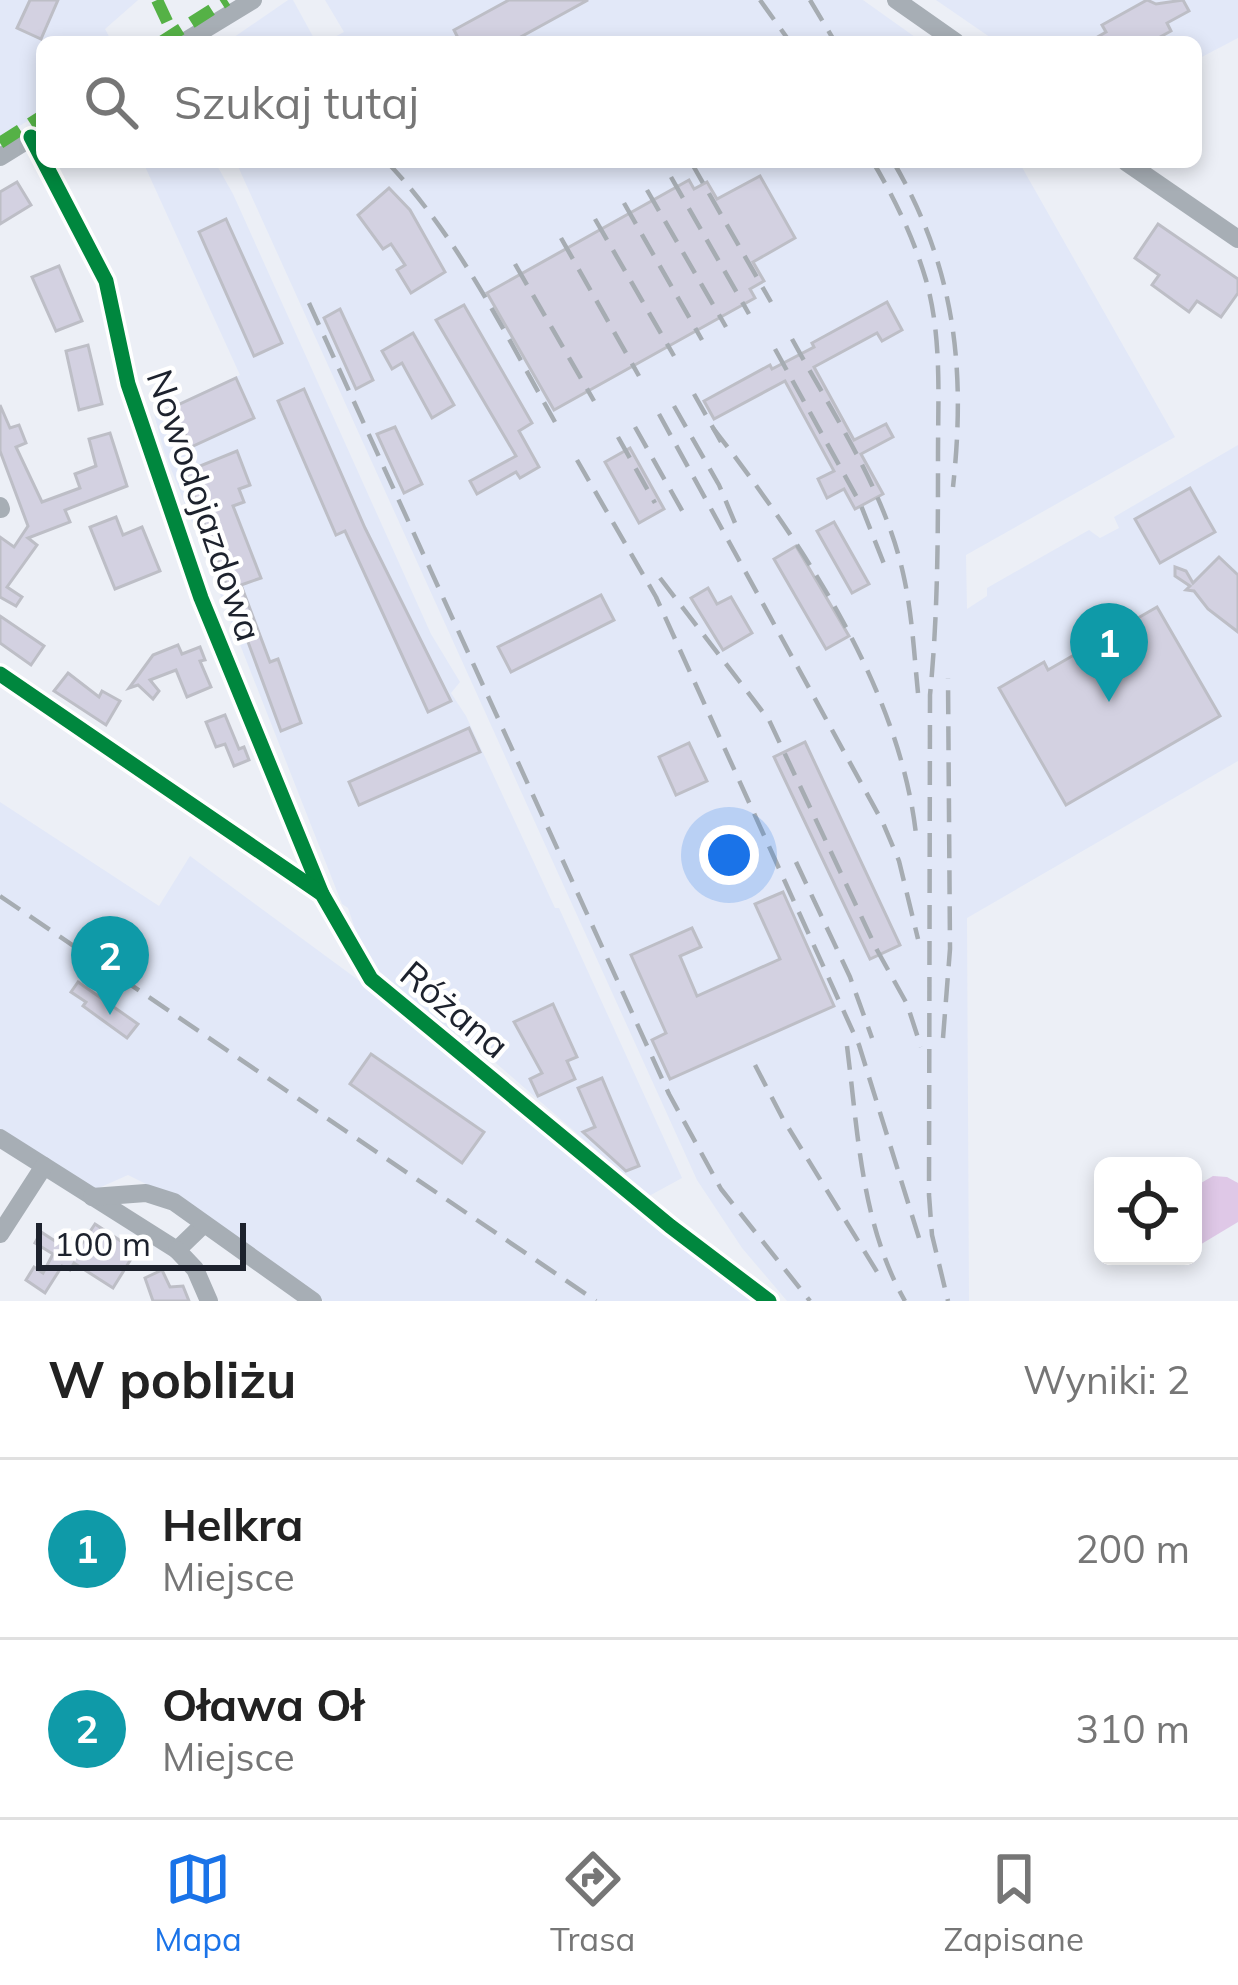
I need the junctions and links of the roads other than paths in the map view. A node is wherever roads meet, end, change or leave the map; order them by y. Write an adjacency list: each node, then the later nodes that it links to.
1 (253, 0): 3 (street)
2 (896, 0): 4 (street)
3 (194, 36)
4 (947, 36)
5 (36, 135): 6 (street)
6 (0, 157)
7 (53, 168): 11 (street, Nowodojazdowa)
8 (1135, 168): 9 (street)
9 (1238, 239)
10 (0, 674): 11 (street, Różana)
11 (322, 894): 20 (street, Różana)
12 (0, 1138): 13 (street)
13 (44, 1166): 14 (street); 16 (street)
14 (92, 1197): 15 (street); 17 (street)
15 (204, 1224): 17 (street); 19 (street)
16 (0, 1234)
17 (177, 1250): 18 (street)
18 (209, 1301)
19 (313, 1301)
20 (770, 1301)

